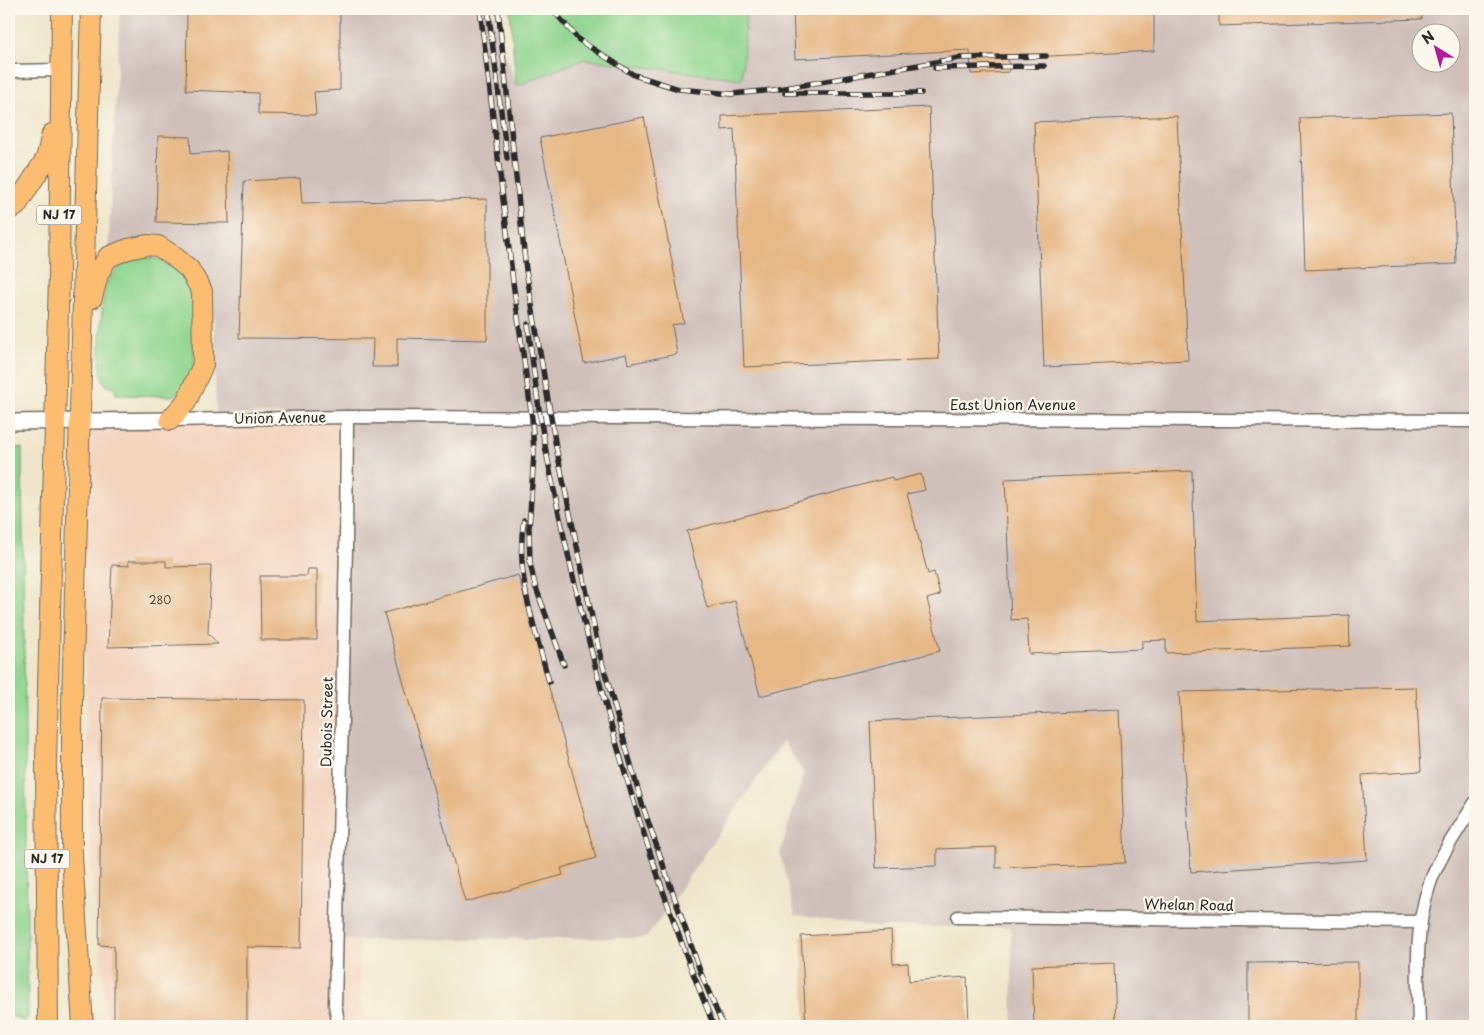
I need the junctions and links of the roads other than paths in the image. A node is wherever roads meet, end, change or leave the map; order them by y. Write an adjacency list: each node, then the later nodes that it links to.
1 (62, 9): 3 (highway, NJ 17)
2 (91, 9): 7 (highway, NJ 17)
3 (61, 70): 4 (street); 5 (highway, NJ 17)
4 (9, 71)
5 (60, 100): 6 (highway); 11 (highway, NJ 17)
6 (9, 210)
7 (84, 332): 10 (highway); 12 (highway, NJ 17)
8 (347, 417): 9 (street, Union Avenue); 10 (street, Union Avenue); 20 (street, Dubois Street)
9 (550, 419): 13 (street, East Union Avenue)
10 (170, 420): 12 (street, Union Avenue)
11 (55, 421): 12 (street, Union Avenue); 14 (street, Union Avenue); 18 (highway, NJ 17)
12 (81, 421): 19 (highway, NJ 17)
13 (1475, 421)
14 (9, 422)
15 (1475, 803): 17 (street)
16 (958, 917): 17 (street, Whelan Road)
17 (1420, 922): 21 (street)
18 (48, 1026)
19 (83, 1026)
20 (339, 1026)
21 (1419, 1026)

